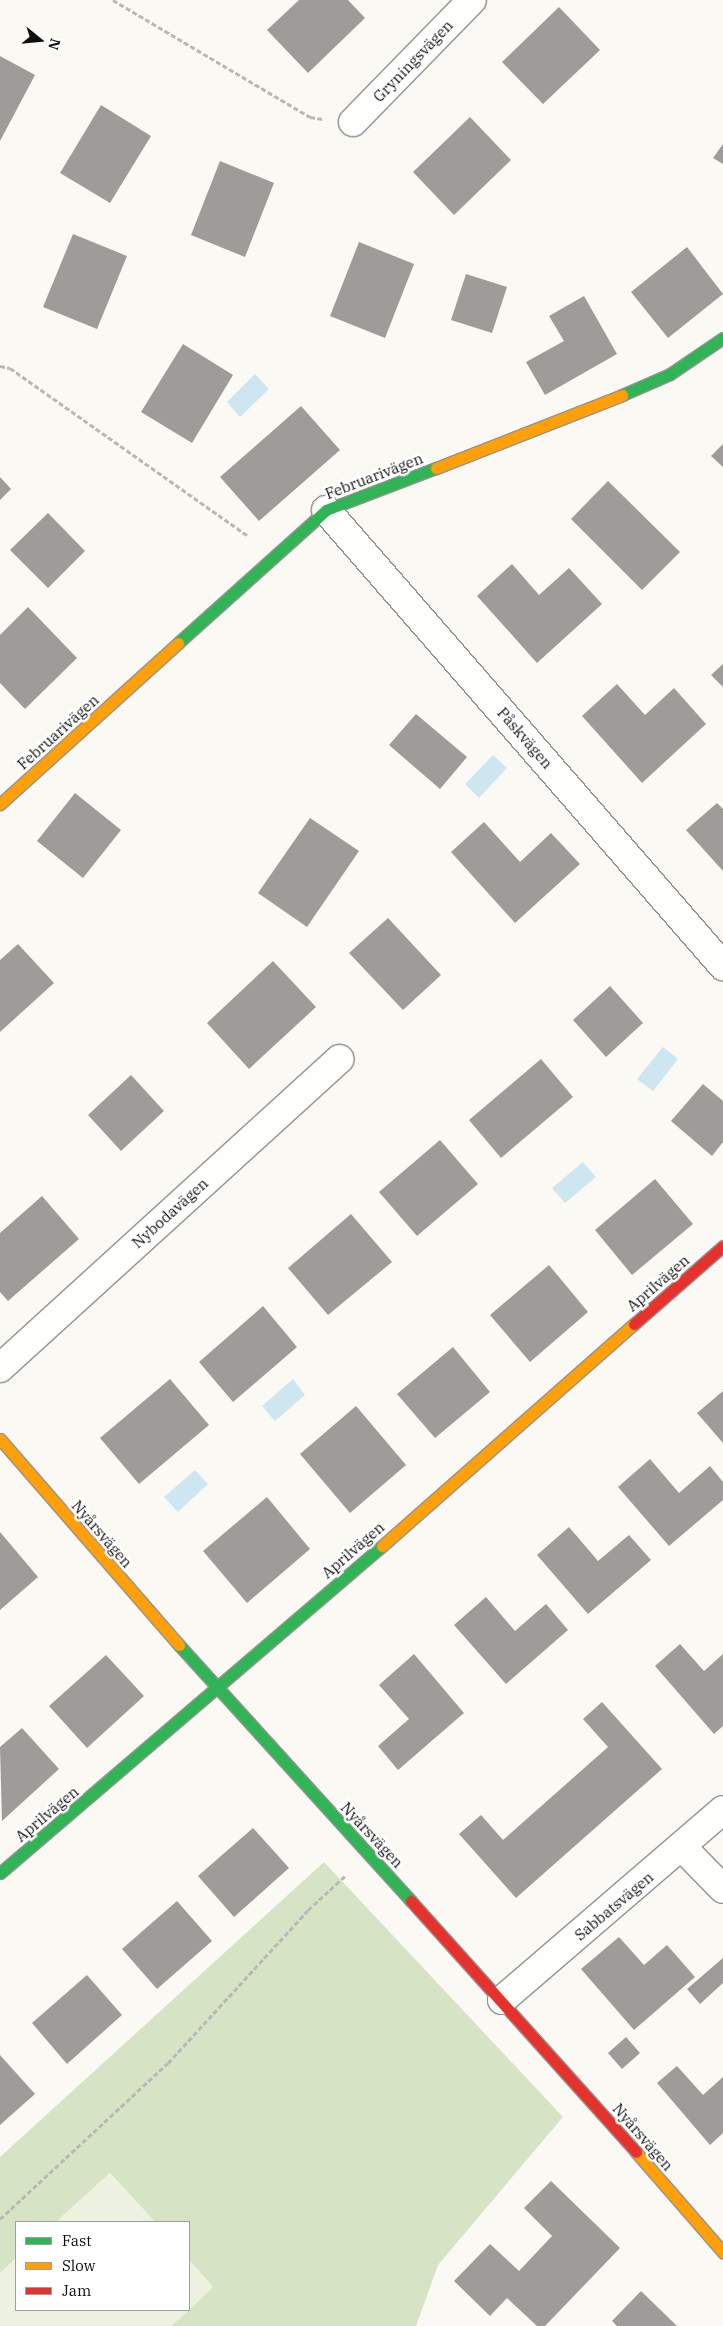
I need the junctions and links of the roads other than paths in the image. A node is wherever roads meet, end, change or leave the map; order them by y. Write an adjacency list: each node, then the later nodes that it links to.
1 (472, 0): 2 (street, Gryningsvägen)
2 (352, 122)
3 (723, 338): 4 (street, Februarivägen)
4 (326, 510): 5 (street, Februarivägen); 6 (street, Påskvägen)
5 (0, 804)
6 (723, 966)
7 (340, 1059): 9 (street, Nybodavägen)
8 (723, 1246): 11 (street, Aprilvägen)
9 (0, 1368)
10 (0, 1439): 11 (street, Nyårsvägen)
11 (218, 1690): 14 (street, Aprilvägen); 16 (street, Nyårsvägen)
12 (723, 1810): 13 (street, Sabbatsvägen)
13 (683, 1848): 15 (street); 16 (street, Sabbatsvägen)
14 (0, 1873)
15 (723, 1889)
16 (502, 2000): 17 (street, Nyårsvägen)
17 (723, 2252)

